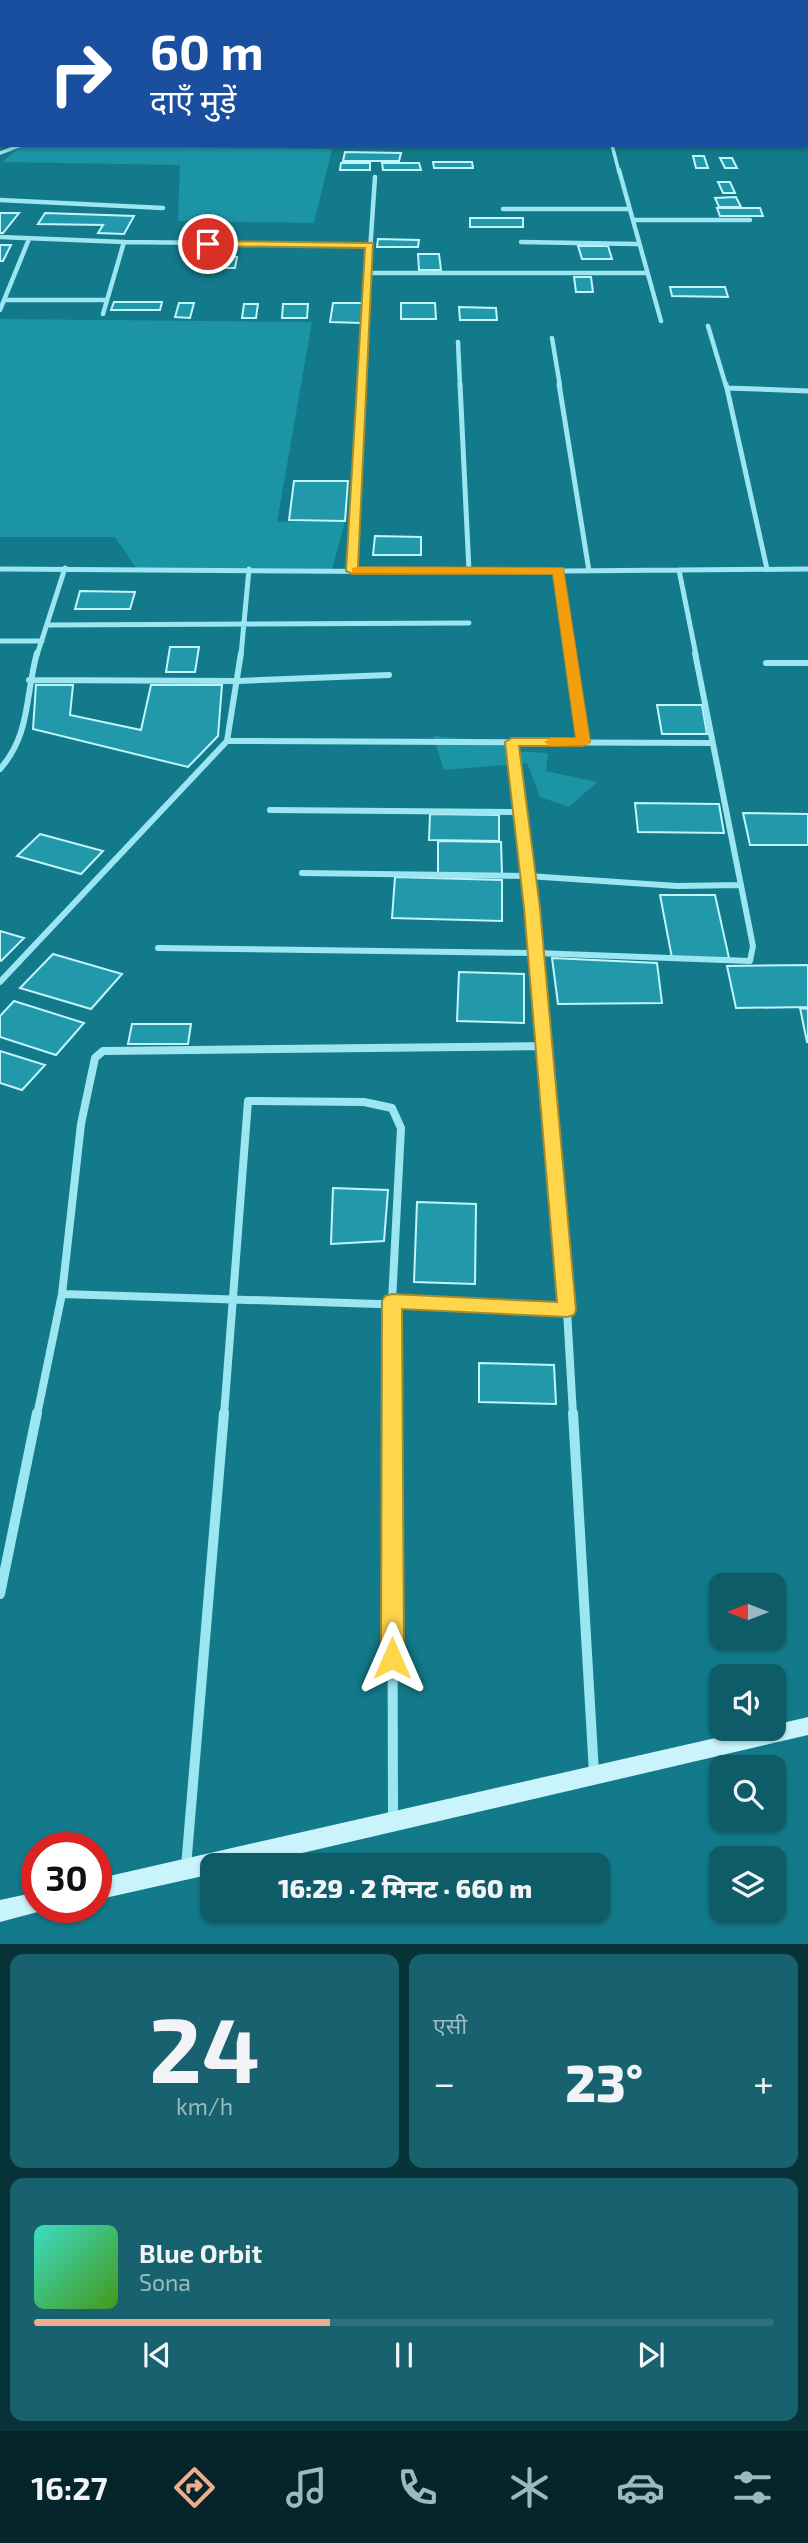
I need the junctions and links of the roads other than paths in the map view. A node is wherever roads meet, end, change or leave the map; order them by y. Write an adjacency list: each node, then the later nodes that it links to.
1 (613, 147): 6 (street)
2 (375, 177): 14 (street)
3 (0, 200): 4 (street)
4 (163, 208)
5 (503, 209): 6 (street)
6 (629, 209): 7 (street)
7 (633, 220): 8 (street); 13 (street)
8 (750, 220)
9 (0, 237): 10 (street)
10 (29, 239): 11 (street); 17 (street)
11 (124, 242): 14 (street); 18 (street)
12 (521, 242): 13 (street)
13 (637, 244): 16 (street)
14 (370, 245): 15 (street)
15 (368, 273): 16 (street); 34 (street)
16 (647, 273): 21 (street)
17 (5, 300): 18 (street); 19 (street)
18 (107, 300): 20 (street)
19 (0, 310)
20 (103, 314)
21 (661, 321)
22 (708, 326): 25 (street)
23 (552, 338): 32 (street)
24 (458, 342): 35 (street)
25 (727, 388): 26 (street); 30 (street)
26 (808, 391)
27 (65, 568): 28 (street); 29 (street); 39 (street)
28 (0, 569)
29 (249, 569): 34 (street); 37 (street)
30 (767, 569): 31 (street); 33 (street)
31 (808, 569)
32 (589, 570): 33 (street); 36 (street)
33 (679, 570): 50 (street)
34 (352, 571): 35 (street)
35 (469, 571): 36 (street)
36 (558, 571): 49 (street)
37 (244, 623): 38 (street); 39 (street); 46 (street)
38 (469, 623)
39 (47, 625): 41 (street)
40 (0, 641): 41 (street)
41 (42, 641): 45 (street)
42 (766, 663): 43 (street)
43 (808, 663)
44 (389, 676): 46 (street)
45 (29, 680): 46 (street); 51 (street)
46 (238, 681): 47 (street)
47 (227, 741): 48 (street); 59 (street)
48 (512, 742): 49 (street); 53 (street)
49 (583, 742): 50 (street)
50 (712, 743): 56 (street)
51 (0, 769)
52 (270, 810): 53 (street)
53 (520, 812): 55 (street)
54 (302, 873): 55 (street)
55 (528, 876): 56 (street); 58 (street)
56 (741, 885): 58 (street)
57 (158, 948): 58 (street)
58 (536, 953): 60 (street)
59 (0, 982)
60 (544, 1046): 61 (street); 64 (street)
61 (62, 1294): 62 (street); 65 (street)
62 (234, 1300): 63 (street); 63 (street); 69 (street)
63 (392, 1301): 64 (street); 68 (street)
64 (567, 1310): 67 (street)
65 (0, 1594)
66 (808, 1726): 67 (street)
67 (594, 1777): 68 (street)
68 (393, 1823): 69 (street)
69 (185, 1871): 70 (street)
70 (112, 1887)
71 (21, 1906): 72 (street)
72 (0, 1911)

